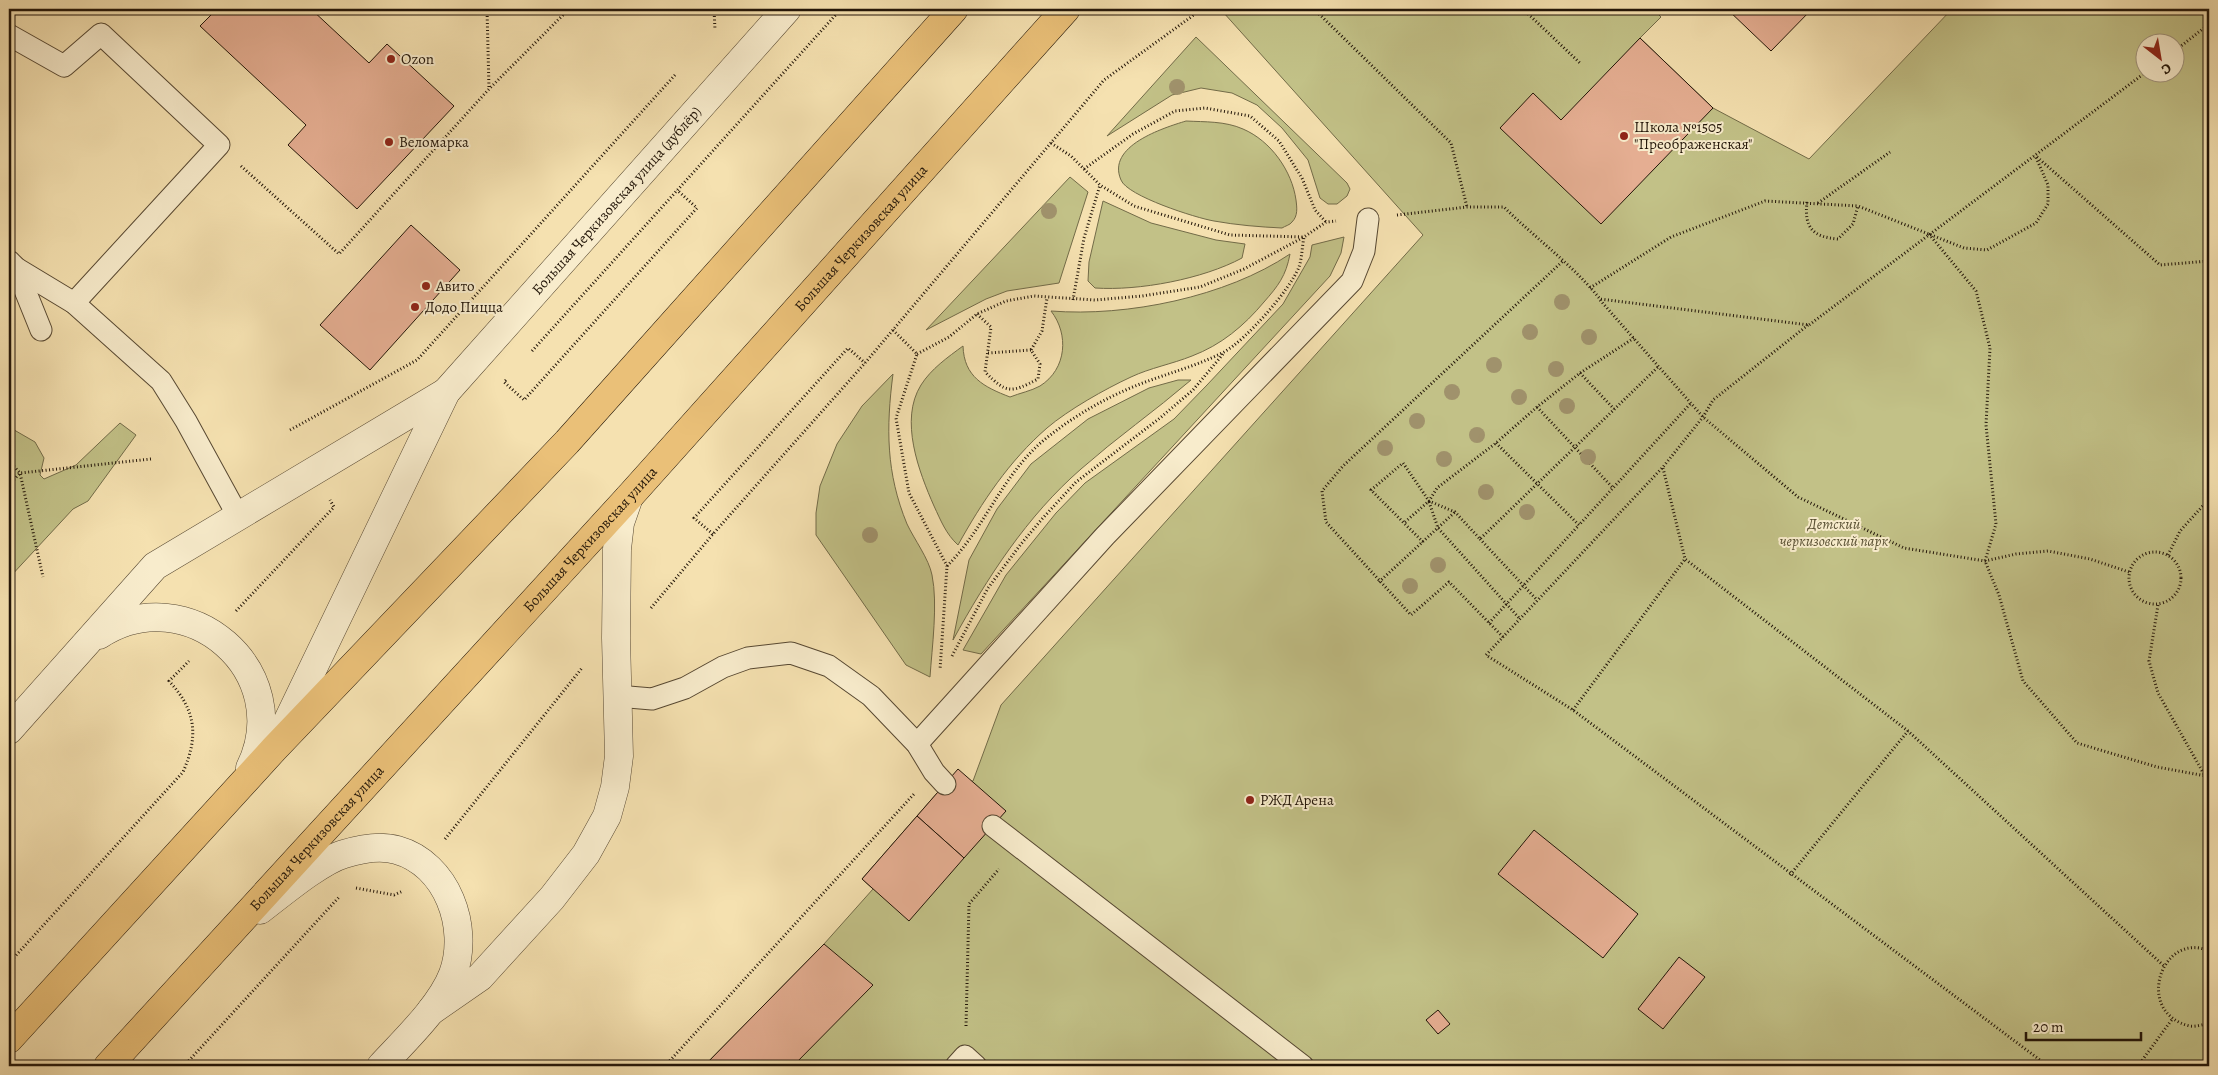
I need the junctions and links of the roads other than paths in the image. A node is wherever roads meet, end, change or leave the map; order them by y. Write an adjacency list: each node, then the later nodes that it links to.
1 (787, 9): 9 (street, Большая Черкизовская улица (дублёр))
2 (954, 9): 16 (main road)
3 (1066, 9): 10 (main road, Большая Черкизовская улица)
4 (9, 35): 7 (lane)
5 (1368, 219): 15 (lane)
6 (11, 268): 7 (lane); 8 (lane)
7 (74, 303): 11 (lane)
8 (42, 330)
9 (446, 392): 11 (street); 16 (street)
10 (629, 497): 13 (street); 20 (main road, Большая Черкизовская улица)
11 (238, 516): 12 (street)
12 (85, 644): 14 (street); 18 (street)
13 (617, 696): 15 (lane); 21 (street)
14 (9, 730)
15 (918, 744): 17 (lane)
16 (274, 749): 18 (main road)
17 (940, 778)
18 (242, 785): 22 (main road)
19 (993, 826): 25 (lane)
20 (230, 932): 21 (street); 23 (main road, Большая Черкизовская улица)
21 (431, 1011): 24 (street)
22 (9, 1038)
23 (108, 1066)
24 (381, 1066)
25 (1303, 1066)

